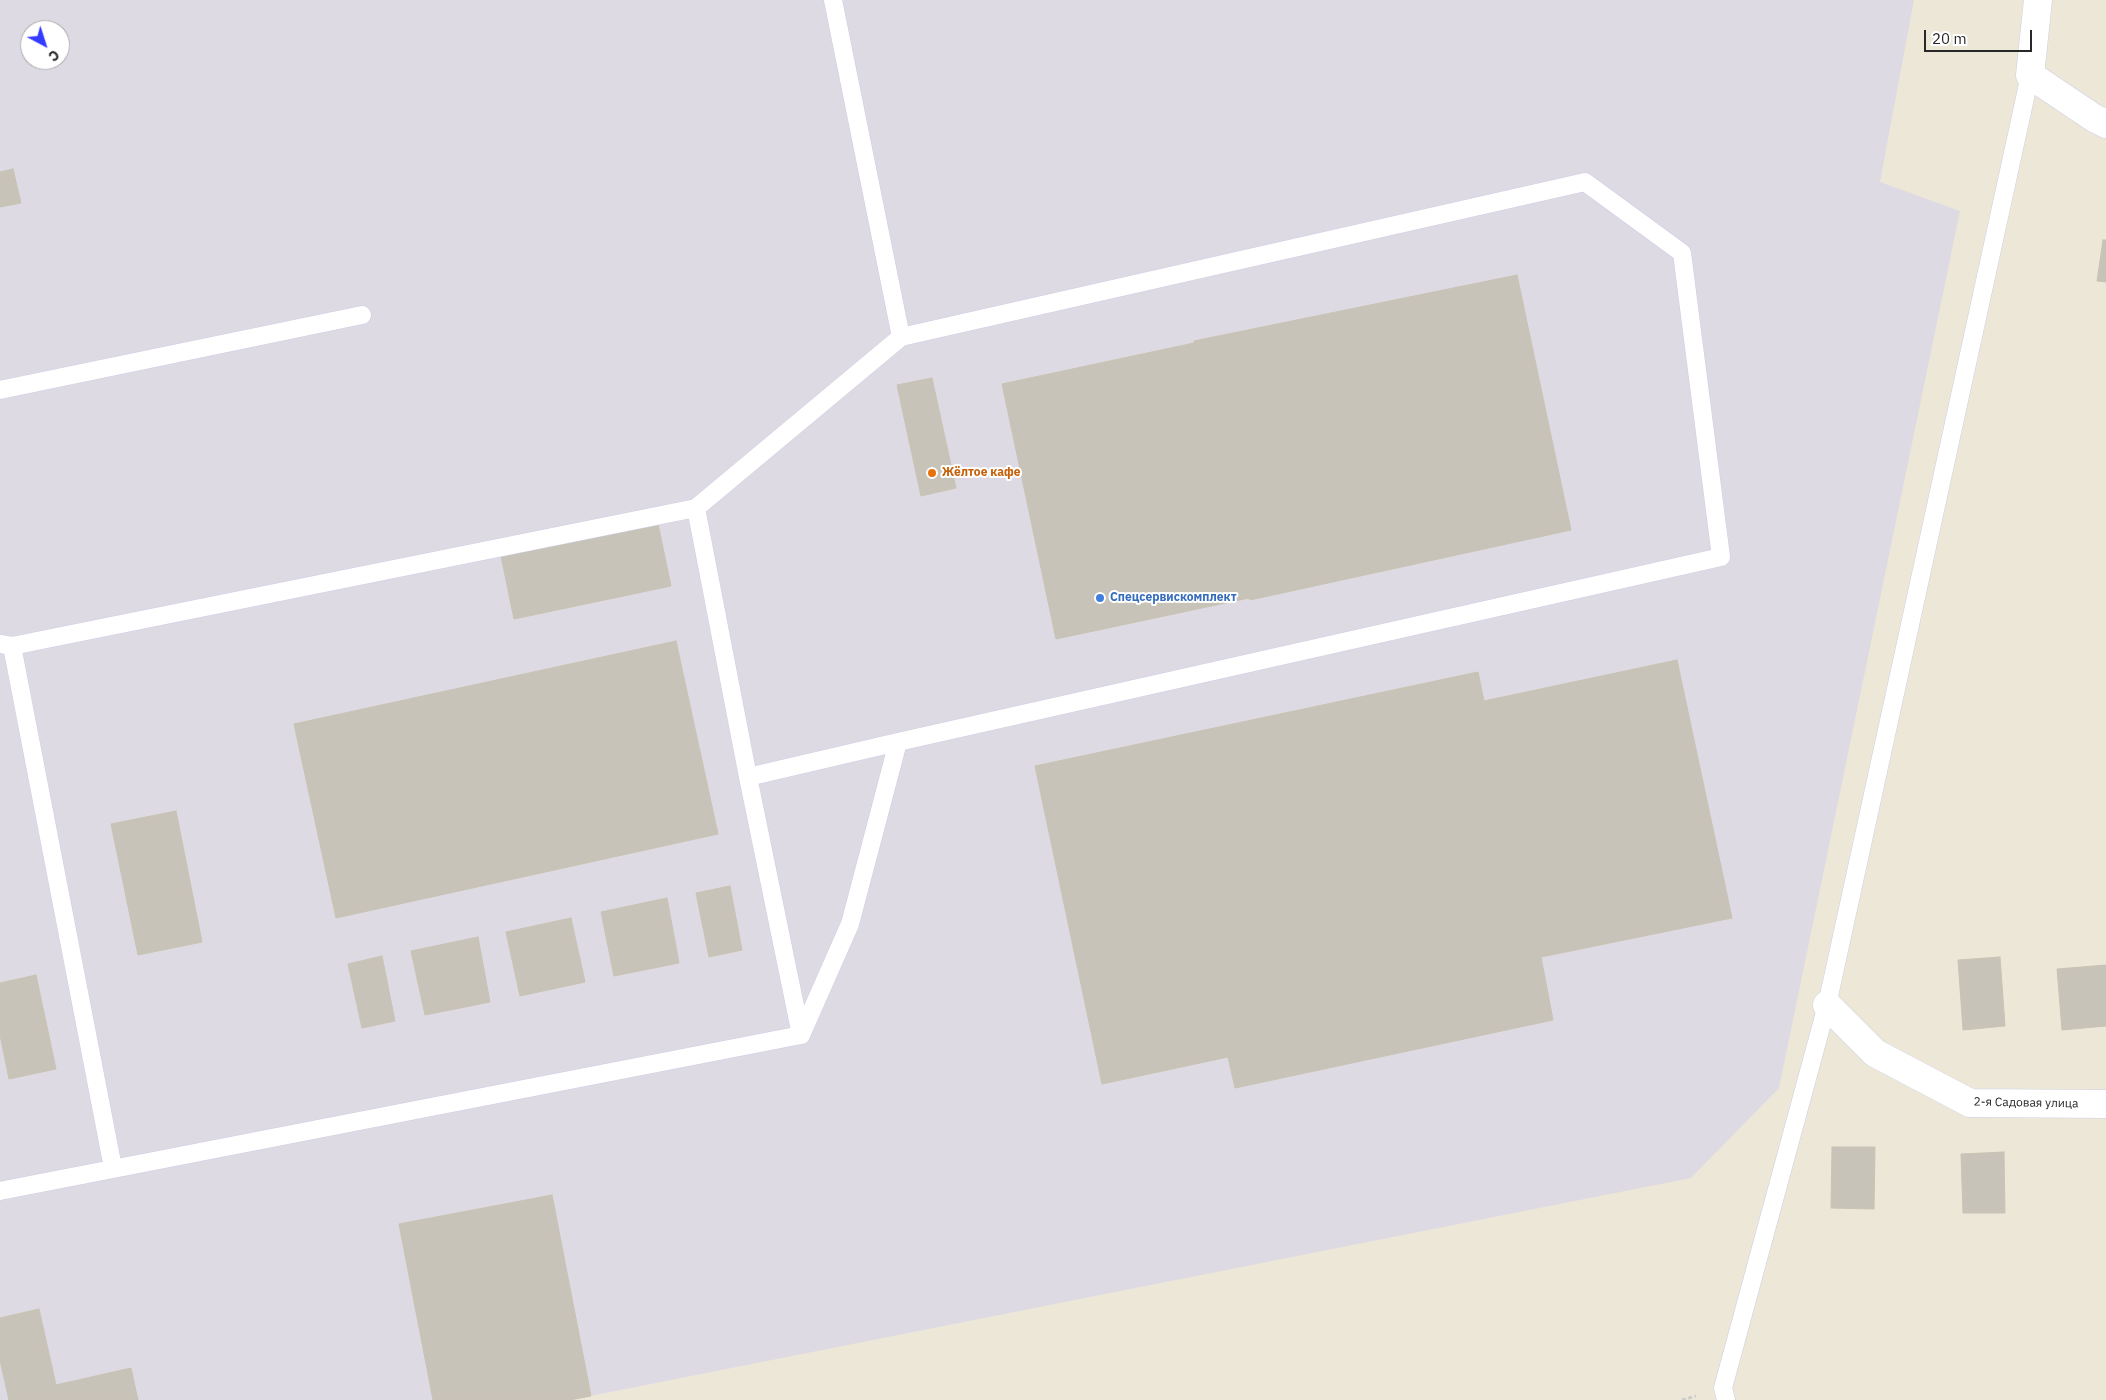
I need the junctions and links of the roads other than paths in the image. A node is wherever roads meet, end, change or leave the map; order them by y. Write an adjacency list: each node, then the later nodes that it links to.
1 (833, 0): 6 (lane)
2 (2038, 0): 3 (street)
3 (2030, 75): 4 (street); 12 (lane)
4 (2106, 124)
5 (362, 315): 7 (lane)
6 (902, 337): 8 (lane); 10 (lane)
7 (0, 390)
8 (696, 508): 9 (lane); 11 (lane)
9 (6, 645): 15 (lane)
10 (898, 742): 11 (lane); 13 (lane)
11 (748, 777): 13 (lane)
12 (1827, 1005): 14 (street, 2-я Садовая улица); 17 (lane)
13 (801, 1035): 15 (lane)
14 (2106, 1104)
15 (113, 1168): 16 (lane)
16 (0, 1190)
17 (1726, 1400)

